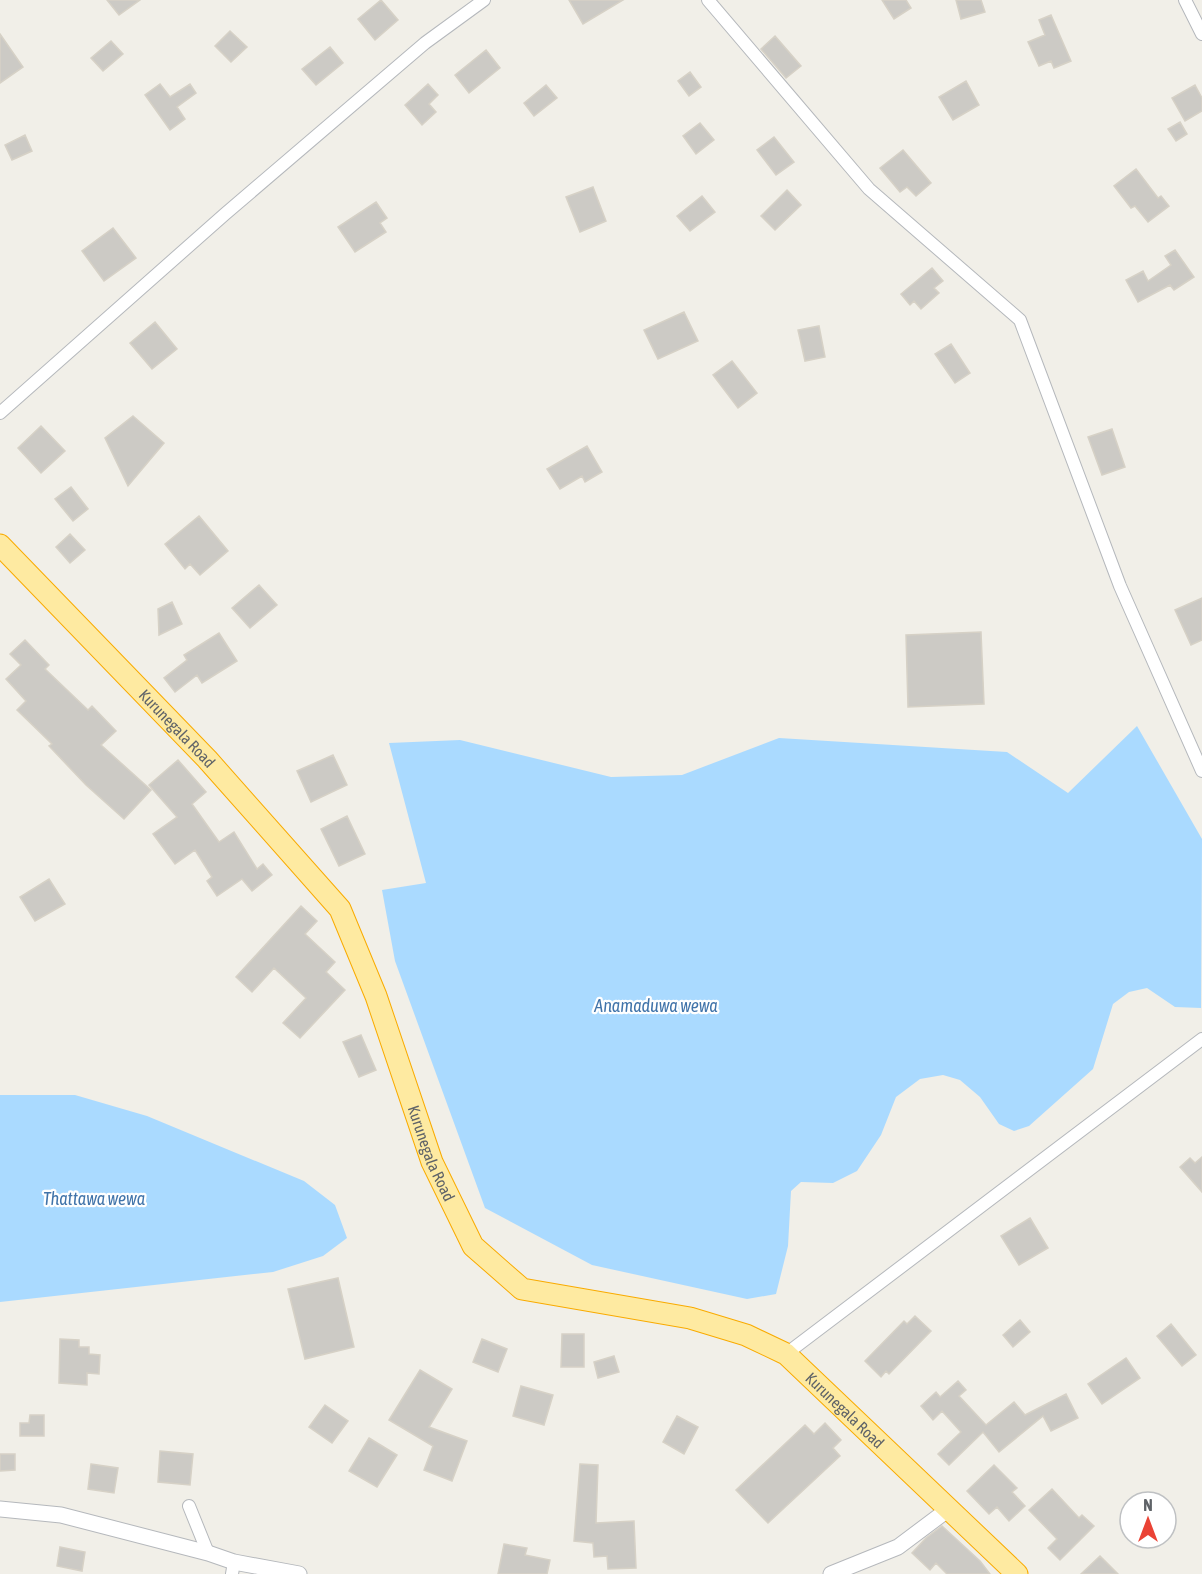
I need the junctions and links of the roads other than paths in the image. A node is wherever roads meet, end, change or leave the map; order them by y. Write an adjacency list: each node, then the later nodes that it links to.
1 (484, 0): 5 (street)
2 (708, 0): 7 (street)
3 (1185, 0): 4 (street)
4 (1202, 34)
5 (0, 413)
6 (0, 545): 9 (highway, Kurunegala Road)
7 (1202, 771)
8 (1202, 1039): 9 (street)
9 (786, 1354): 11 (highway, Kurunegala Road)
10 (189, 1506): 13 (street)
11 (950, 1508): 16 (street); 17 (highway, Kurunegala Road)
12 (0, 1509): 13 (street)
13 (208, 1553): 14 (street)
14 (233, 1568): 15 (street)
15 (299, 1574)
16 (831, 1574)
17 (1017, 1574)

